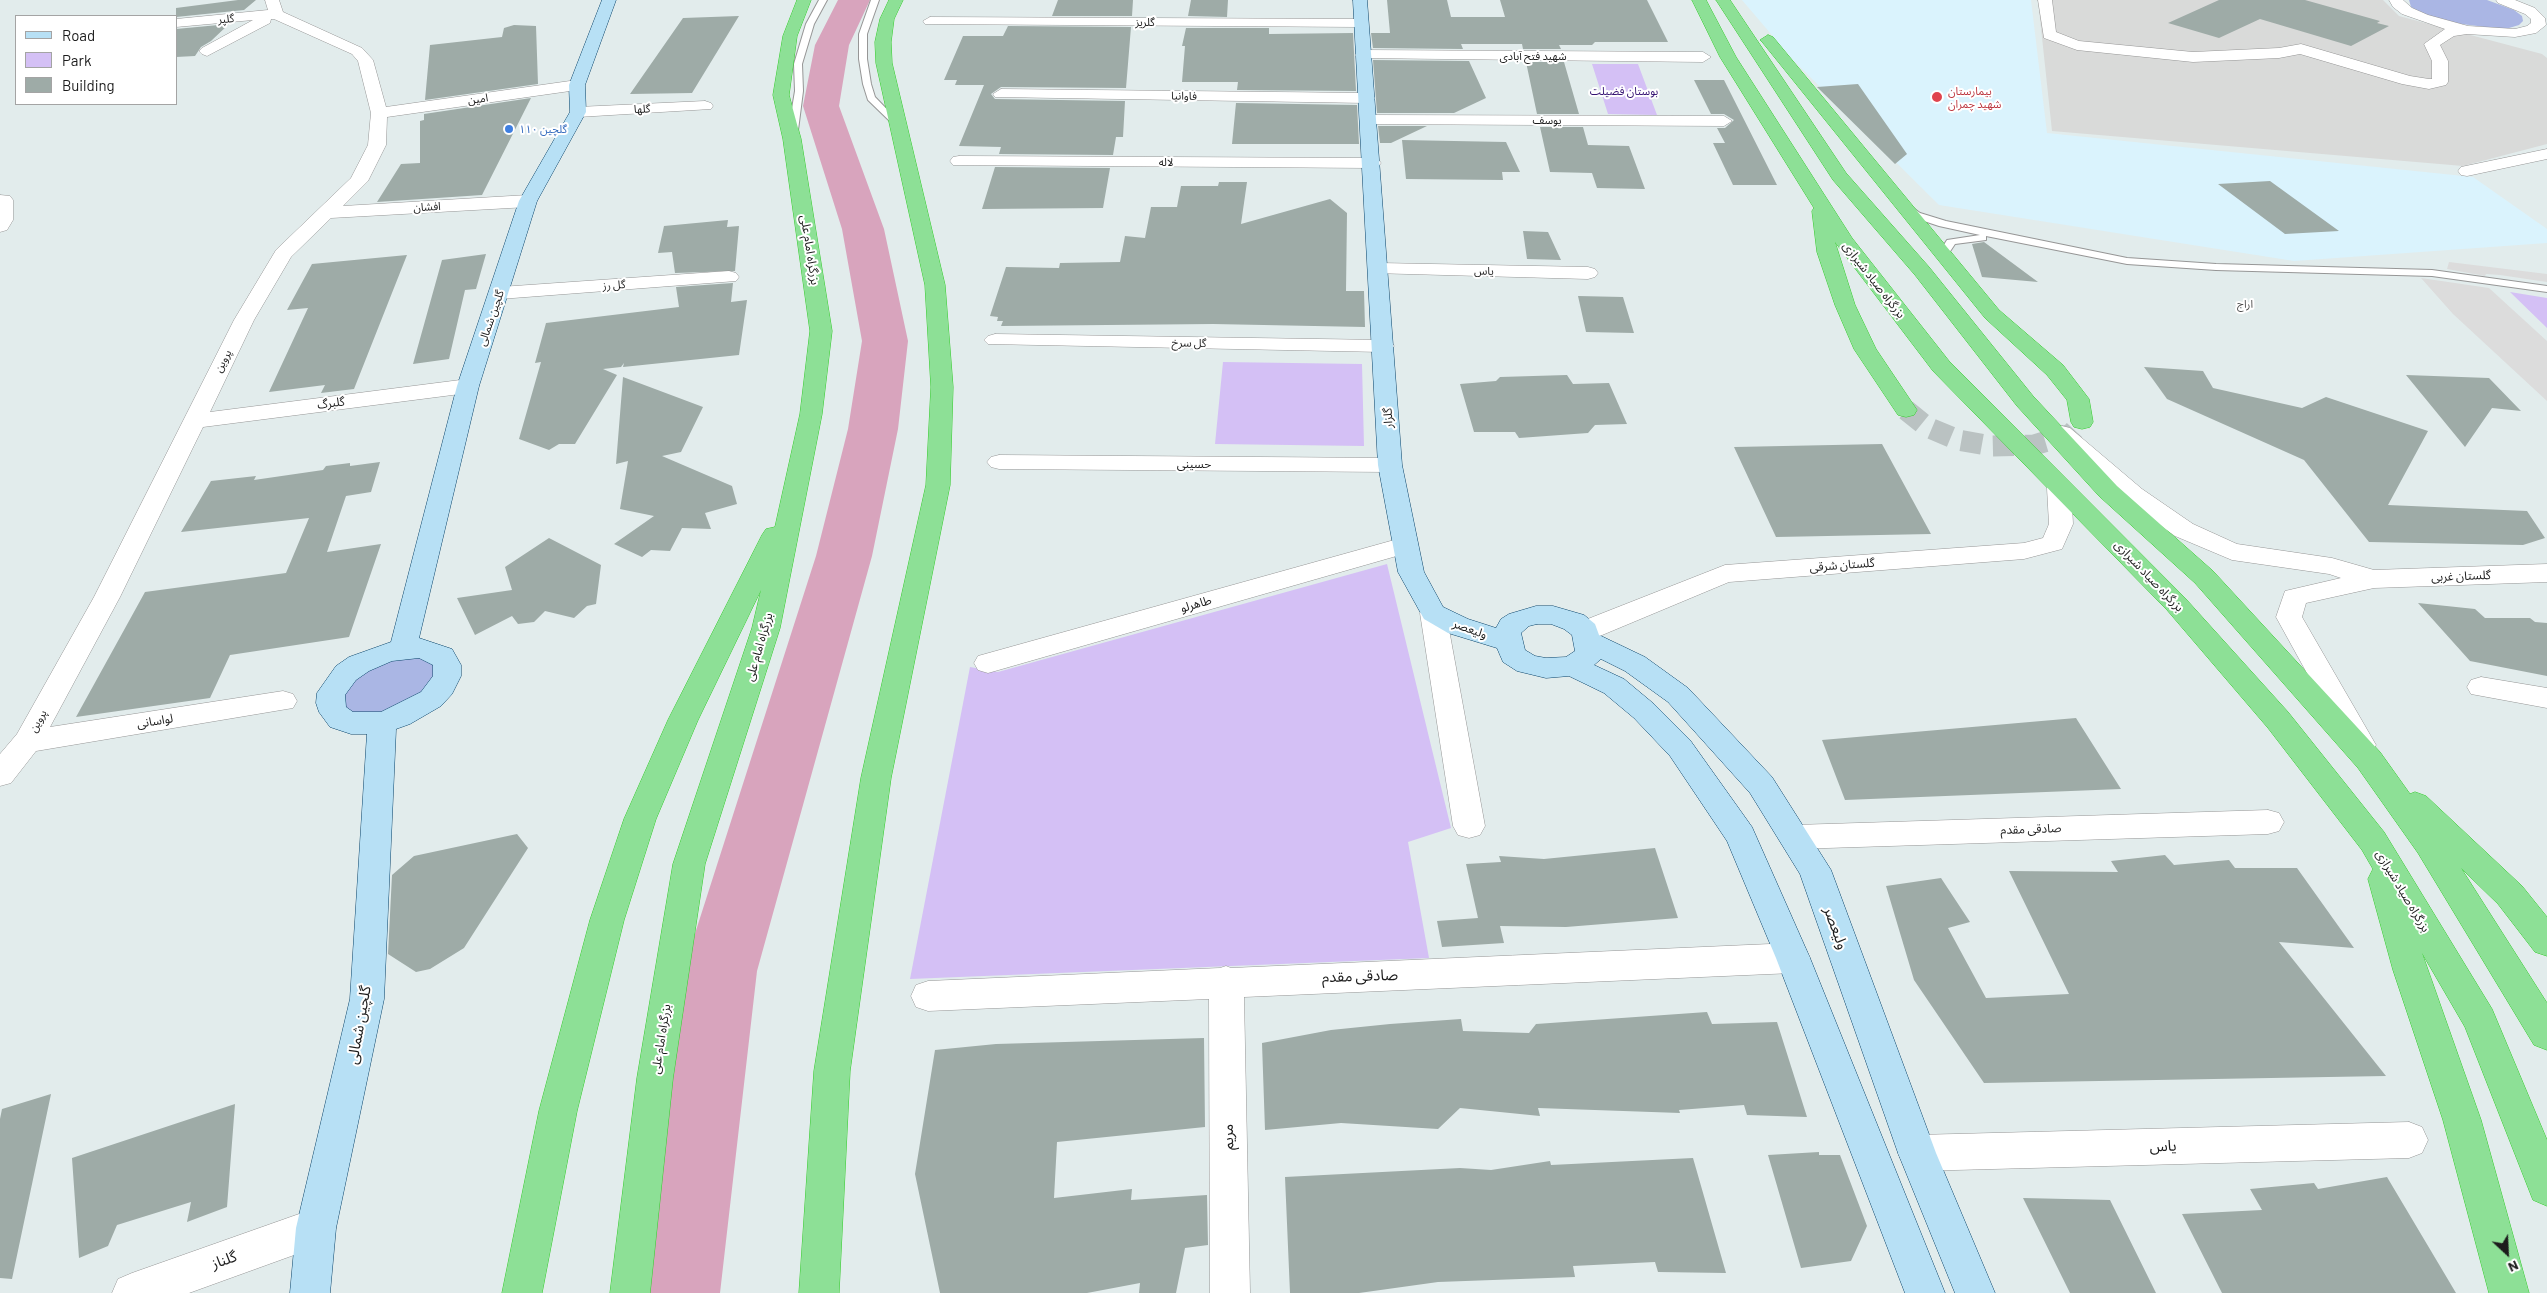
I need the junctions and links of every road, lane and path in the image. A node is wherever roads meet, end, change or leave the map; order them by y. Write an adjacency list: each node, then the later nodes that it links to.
1 (609, 0): 22 (main road)
2 (804, 0): 31 (highway, بزرگراه امام علی)
3 (823, 0): 31 (lane)
4 (875, 0): 30 (lane)
5 (896, 0): 30 (highway)
6 (1360, 0): 15 (main road, گلزار)
7 (1699, 0): 38 (highway, بزرگراه صیاد شیرازی)
8 (1723, 0): 52 (highway)
9 (1735, 0): 39 (highway)
10 (2045, 0): 18 (street)
11 (2396, 0): 18 (street)
12 (2503, 0): 17 (street)
13 (274, 7): 16 (street, گلپر); 19 (street); 27 (street, پروین)
14 (930, 21): 15 (street, گلریز)
15 (1360, 23): 20 (main road, گلزار)
16 (178, 24)
17 (2543, 28): 18 (street)
18 (2468, 30)
19 (206, 51)
20 (1363, 55): 21 (street, شهید فتح آبادی); 24 (main road, گلزار)
21 (1703, 57)
22 (577, 85): 26 (main road); 27 (street, امین)
23 (1001, 94): 24 (street, فاوانیا)
24 (1367, 98): 28 (main road, گلزار)
25 (705, 106): 26 (street, گلها)
26 (578, 112): 37 (main road, گلچین شمالی)
27 (379, 113): 40 (street, پروین)
28 (1369, 120): 29 (street, یوسف); 34 (main road, گلزار)
29 (1724, 121)
30 (901, 129): 92 (highway)
31 (792, 139): 59 (highway, بزرگراه امام علی)
32 (2547, 154): 35 (street)
33 (959, 160): 34 (street, لاله)
34 (1372, 163): 44 (main road, گلزار)
35 (2467, 171)
36 (0, 201): 41 (street)
37 (528, 202): 40 (street, افشان); 48 (main road, گلچین شمالی)
38 (1820, 202): 53 (highway); 58 (highway, بزرگراه صیاد شیرازی)
39 (1900, 203): 42 (lane); 43 (highway)
40 (326, 212): 54 (street, پروین)
41 (0, 226)
42 (2018, 240): 43 (lane); 47 (lane)
43 (1943, 254): 55 (highway)
44 (1379, 269): 45 (street, یاس); 50 (main road, گلزار)
45 (1588, 273)
46 (729, 277): 48 (street, گل رز)
47 (2547, 288)
48 (500, 293): 51 (main road, گلچین شمالی)
49 (995, 340): 50 (street, گل سرخ)
50 (1384, 346): 57 (main road, گلزار)
51 (468, 386): 54 (street, گلبرگ); 66 (main road, گلچین شمالی)
52 (2024, 401): 62 (street); 73 (highway)
53 (1906, 410)
54 (193, 421): 72 (street, پروین)
55 (2082, 422)
56 (998, 462): 57 (street, حسینی)
57 (1390, 465): 60 (main road, گلزار)
58 (2059, 488): 65 (street, گلستان شرقی); 78 (highway, بزرگراه صیاد شیرازی)
59 (794, 498): 90 (highway); 91 (highway, بزرگراه امام علی)
60 (1405, 546): 63 (main road, گلزار); 67 (street, طاهرلو)
61 (2547, 573): 62 (street, گلستان غربی)
62 (2374, 579): 73 (street)
63 (1433, 613): 64 (main road, ولیعصر); 76 (street, گلزار)
64 (1509, 642): 65 (main road); 65 (main road)
65 (1582, 646): 77 (main road, ولیعصر); 80 (main road)
66 (403, 648): 71 (main road); 71 (main road)
67 (988, 663)
68 (2481, 688): 69 (street)
69 (2547, 698)
70 (283, 701): 72 (street, لواسانی)
71 (382, 723): 87 (main road, گلچین شمالی)
72 (27, 742): 74 (street, پروین)
73 (2369, 760): 79 (highway); 83 (highway)
74 (0, 775)
75 (2268, 822): 77 (street, صادقی مقدم)
76 (1469, 826)
77 (1795, 837): 85 (main road, ولیعصر)
78 (2373, 841): 86 (highway, بزرگراه صیاد شیرازی); 96 (highway)
79 (2547, 942)
80 (1793, 958): 81 (street, صادقی مقدم); 94 (main road)
81 (1226, 981): 82 (street, صادقی مقدم); 93 (street, مریم)
82 (928, 996)
83 (2547, 1034)
84 (2409, 1140): 85 (street, یاس)
85 (1917, 1153): 95 (main road, ولیعصر)
86 (2547, 1188)
87 (316, 1228): 88 (street, گلناز); 89 (main road, گلچین شمالی)
88 (132, 1293)
89 (310, 1293)
90 (522, 1293)
91 (630, 1293)
92 (819, 1293)
93 (1230, 1293)
94 (1925, 1293)
95 (1975, 1293)
96 (2509, 1293)

